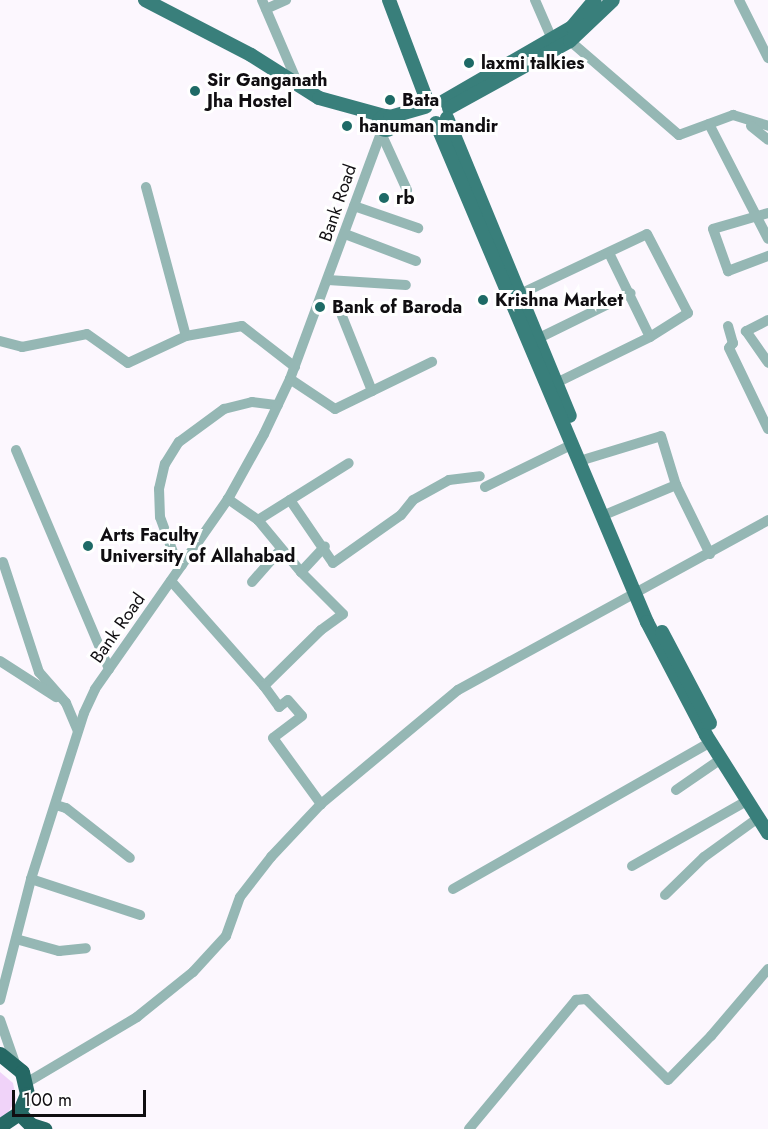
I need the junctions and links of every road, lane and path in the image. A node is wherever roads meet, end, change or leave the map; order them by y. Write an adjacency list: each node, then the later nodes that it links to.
1 (286, 0): 9 (street)
2 (389, 0): 14 (main road)
3 (535, 0): 10 (street)
4 (624, 0): 8 (street)
5 (739, 0): 12 (street)
6 (152, 2): 13 (main road)
7 (593, 2): 8 (street); 10 (main road)
8 (610, 4): 11 (main road)
9 (264, 5): 13 (street)
10 (552, 39): 14 (main road)
11 (570, 41): 14 (main road); 17 (street)
12 (768, 58)
13 (298, 84): 16 (main road)
14 (437, 109): 16 (main road); 33 (main road); 49 (main road)
15 (733, 115): 17 (street); 18 (street); 19 (street)
16 (385, 124): 21 (street); 22 (street, Bank Road)
17 (708, 124): 23 (street)
18 (768, 126)
19 (768, 140)
20 (146, 187): 37 (street)
21 (407, 190)
22 (354, 206): 24 (street); 25 (street, Bank Road)
23 (762, 214): 26 (street); 28 (street)
24 (418, 228)
25 (345, 234): 29 (street); 30 (street, Bank Road)
26 (768, 239)
27 (609, 253): 32 (street); 33 (street); 38 (street)
28 (768, 256)
29 (416, 261)
30 (328, 280): 31 (street); 43 (street, Bank Road)
31 (406, 285)
32 (631, 293): 38 (street); 39 (street)
33 (520, 294): 39 (main road)
34 (342, 316): 46 (street)
35 (768, 320): 42 (street)
36 (728, 326): 48 (street)
37 (186, 336): 40 (street); 43 (street)
38 (650, 337): 45 (street)
39 (539, 338): 45 (main road)
40 (0, 341)
41 (432, 362): 46 (street)
42 (768, 363)
43 (295, 368): 44 (street, Bank Road)
44 (290, 379): 46 (street); 47 (street, Bank Road)
45 (558, 382): 51 (main road)
46 (372, 391)
47 (278, 405): 54 (street, Bank Road); 63 (street)
48 (768, 429)
49 (573, 444): 59 (street); 67 (main road)
50 (16, 450): 69 (street)
51 (586, 459): 53 (street); 56 (main road)
52 (350, 462): 55 (street)
53 (676, 485): 56 (street); 61 (street)
54 (228, 499): 57 (street); 63 (street, Bank Road)
55 (290, 500): 57 (street); 59 (street)
56 (609, 513): 67 (main road)
57 (258, 520): 60 (street)
58 (768, 520): 61 (street)
59 (324, 546): 64 (street)
60 (281, 549): 64 (street); 66 (street)
61 (710, 554): 67 (street)
62 (3, 562): 71 (street)
63 (183, 565): 65 (street, Bank Road)
64 (301, 572): 70 (street)
65 (171, 581): 69 (street, Bank Road); 70 (street)
66 (252, 582)
67 (638, 592): 73 (main road); 77 (street); 79 (main road)
68 (0, 661): 71 (street)
69 (109, 669): 72 (street, Bank Road)
70 (264, 686): 77 (street)
71 (66, 703): 72 (street)
72 (78, 731): 78 (street, Bank Road)
73 (711, 742): 74 (main road); 84 (street)
74 (722, 759): 75 (street); 76 (main road)
75 (676, 790)
76 (748, 801): 79 (main road); 82 (street)
77 (321, 804): 94 (street)
78 (56, 805): 81 (street); 83 (street, Bank Road)
79 (763, 817): 80 (main road); 85 (street)
80 (768, 833)
81 (130, 858)
82 (632, 866)
83 (31, 879): 86 (street); 87 (street, Bank Road)
84 (453, 889)
85 (665, 895)
86 (140, 915)
87 (16, 939): 88 (street); 90 (street, Bank Road)
88 (86, 948)
89 (768, 969): 98 (street)
90 (0, 1000)
91 (0, 1020): 93 (street)
92 (0, 1054): 93 (highway)
93 (15, 1063): 94 (highway)
94 (26, 1083): 95 (highway)
95 (19, 1113): 96 (highway); 97 (highway)
96 (0, 1126)
97 (44, 1129)
98 (469, 1129)

